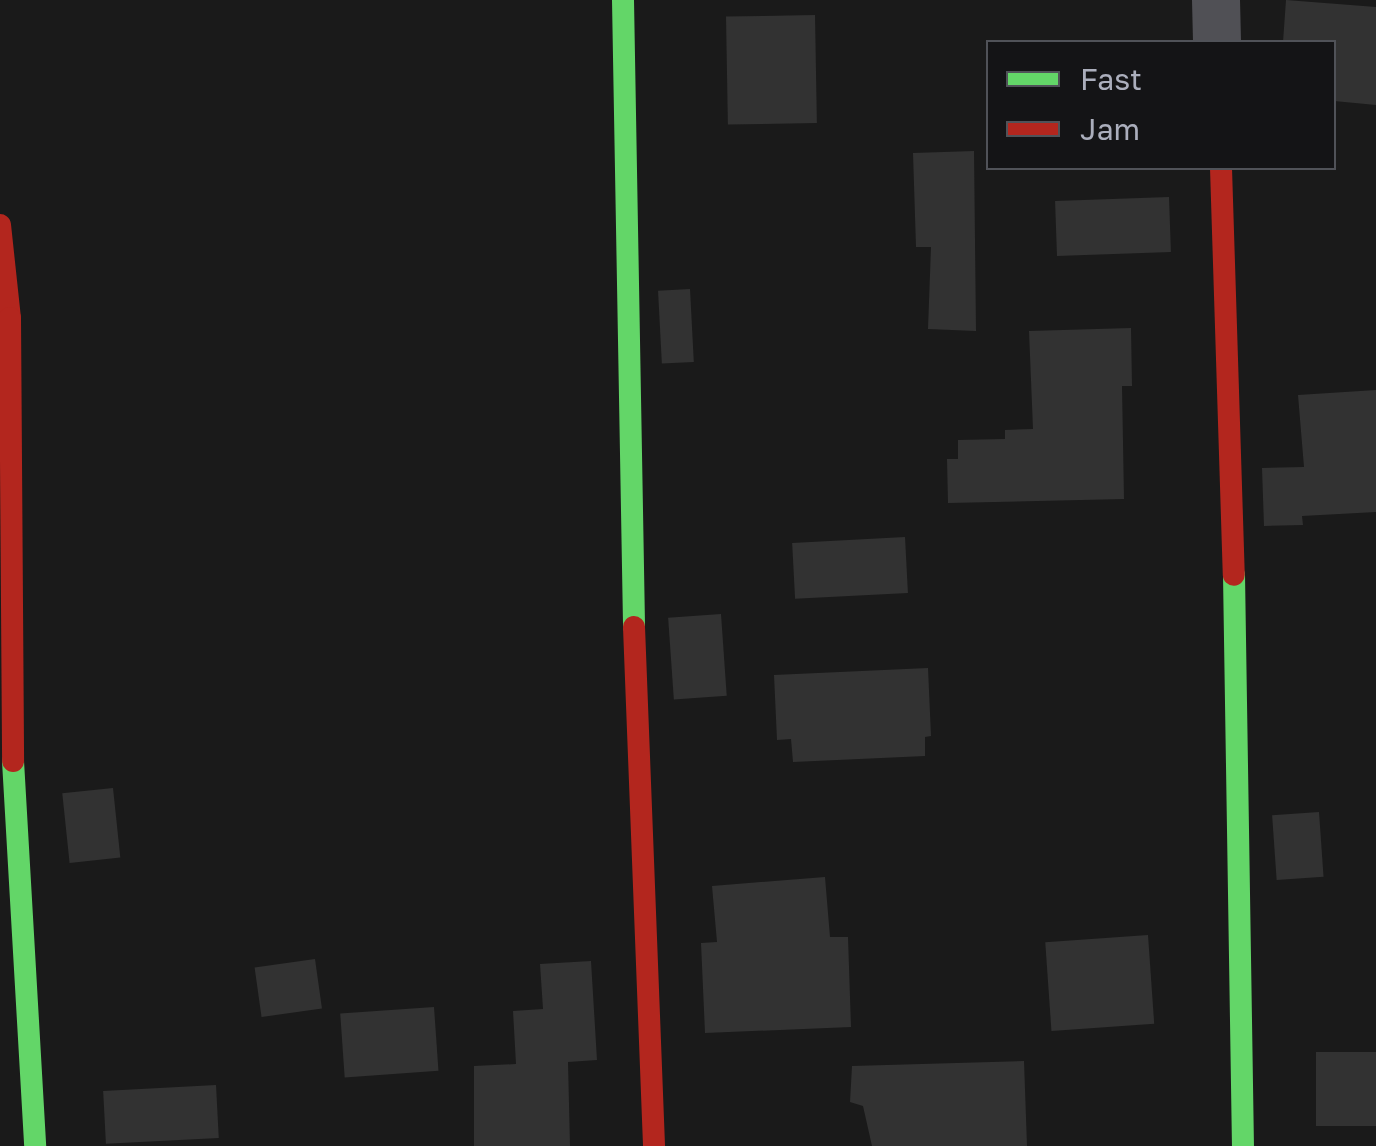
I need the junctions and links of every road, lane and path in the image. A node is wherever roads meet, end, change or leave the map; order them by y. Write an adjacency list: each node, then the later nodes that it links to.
1 (623, 0): 7 (street)
2 (1216, 0): 3 (street)
3 (1217, 40)
4 (1221, 170): 8 (street)
5 (0, 225): 6 (street)
6 (35, 1146)
7 (654, 1146)
8 (1243, 1146)

